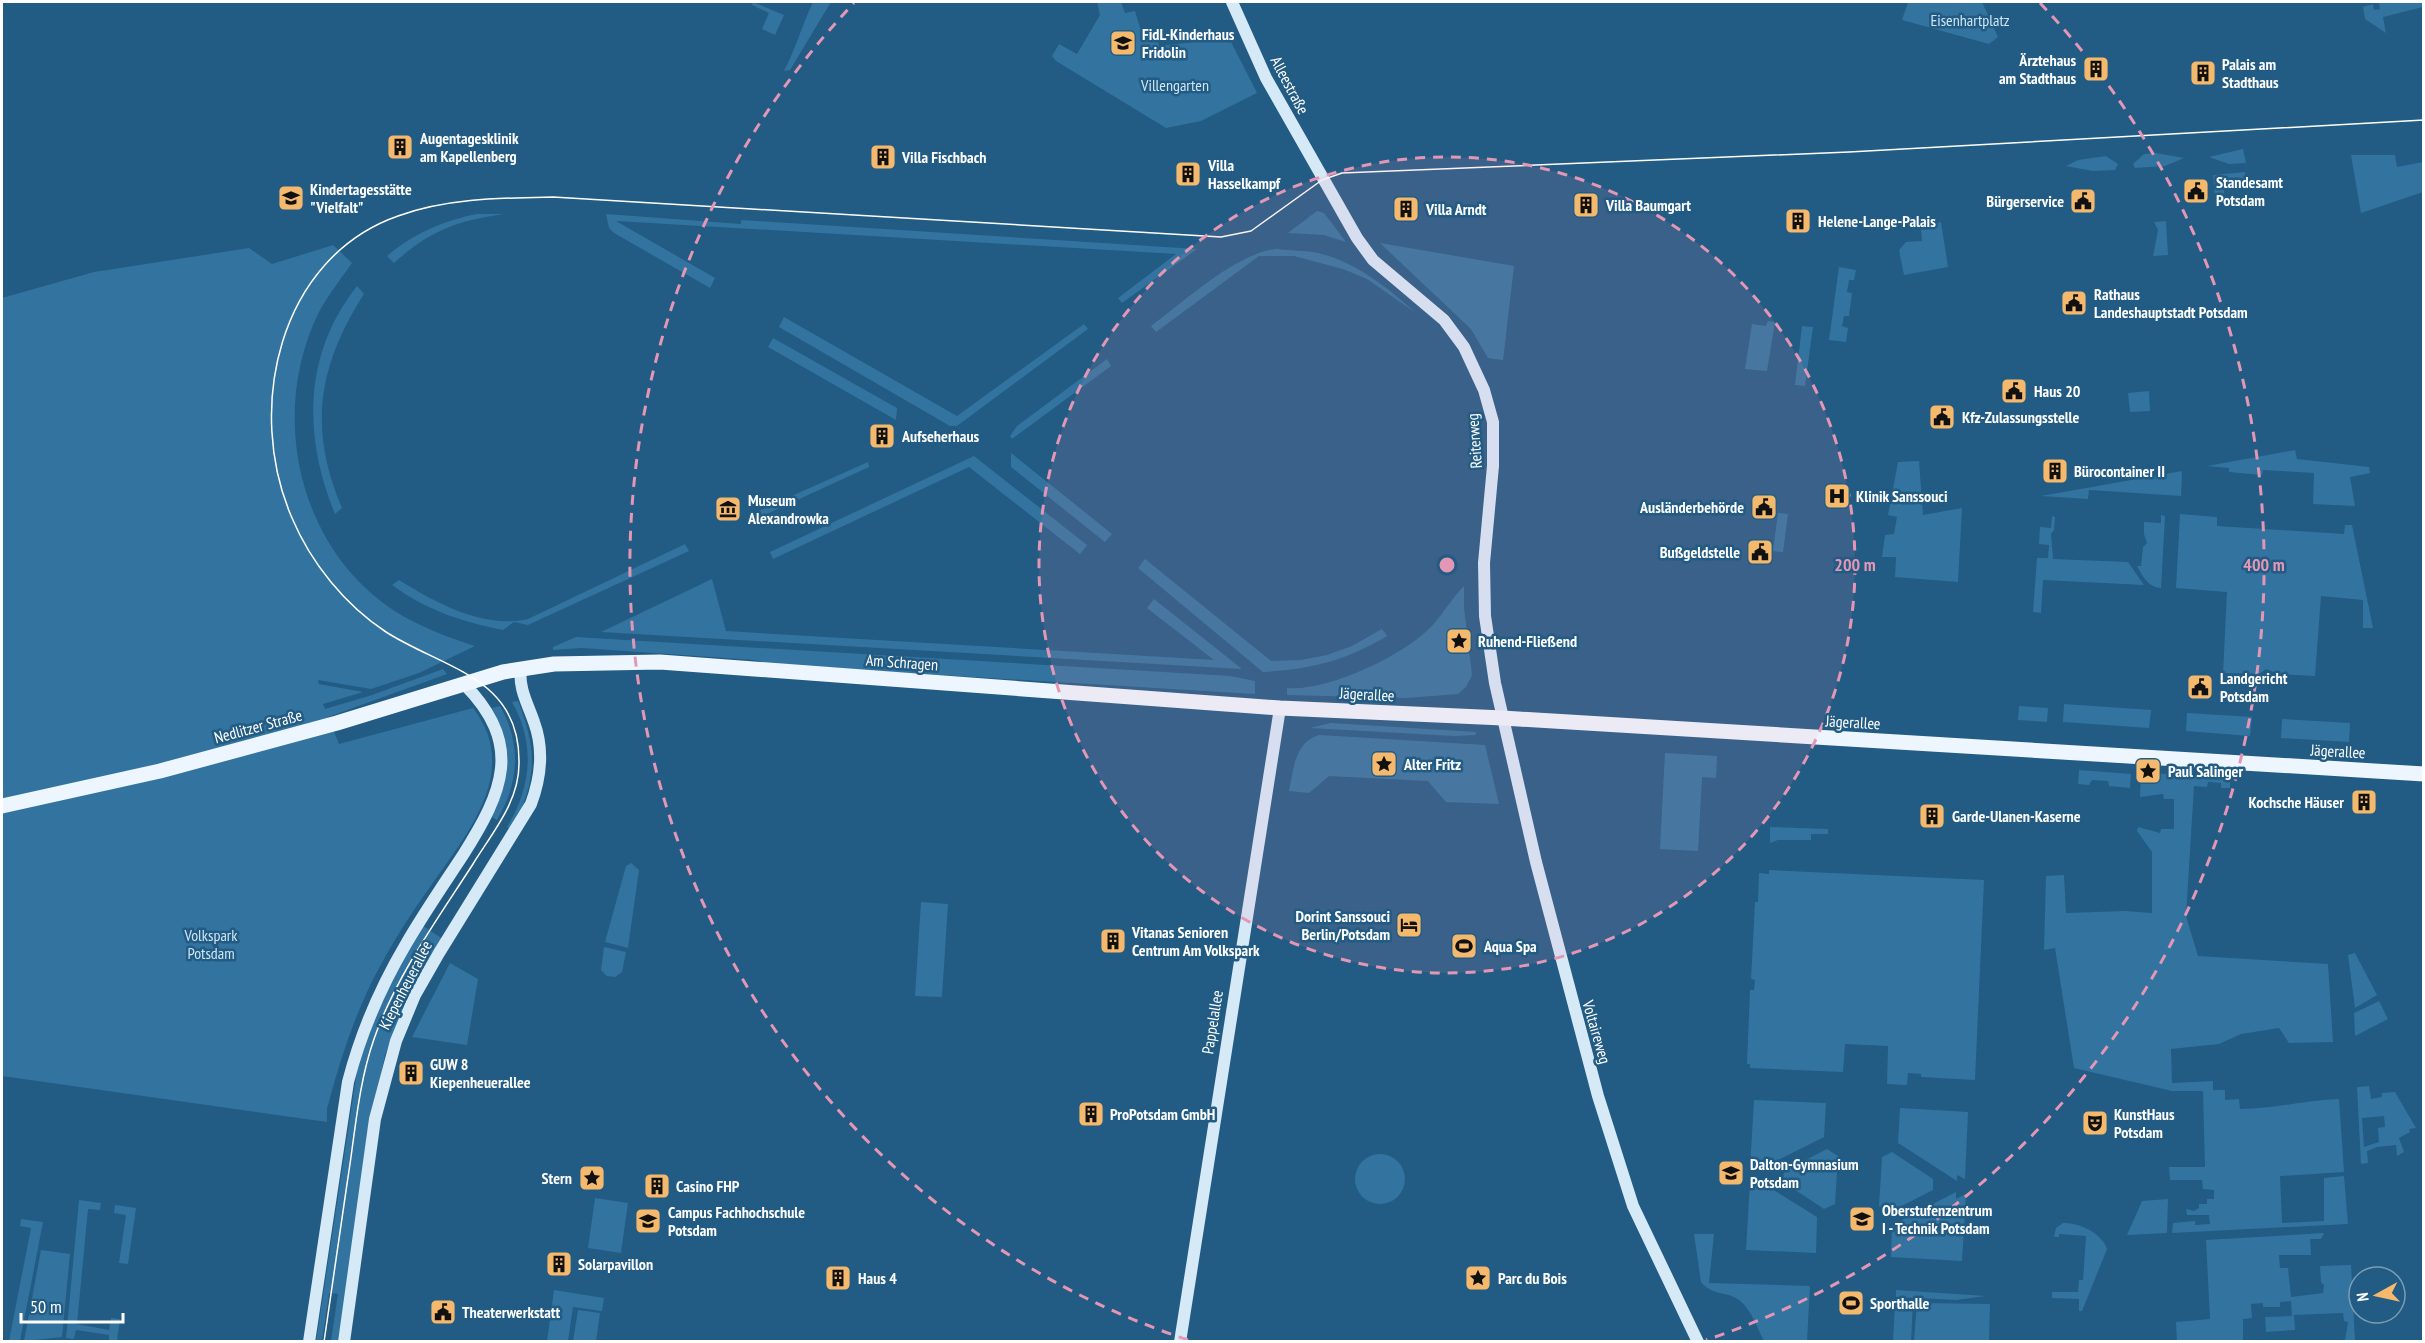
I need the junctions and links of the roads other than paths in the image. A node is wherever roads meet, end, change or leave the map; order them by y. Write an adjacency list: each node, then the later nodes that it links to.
1 (1232, 2): 2 (street, Alleestraße)
2 (1324, 182): 6 (street, Reiterweg)
3 (521, 669): 4 (main road, Nedlitzer Straße); 5 (main road, Am Schragen); 10 (street, Kiepenheuerallee)
4 (464, 684): 8 (main road, Nedlitzer Straße); 9 (street, Kiepenheuerallee)
5 (1280, 708): 6 (main road, Jägerallee); 11 (street, Pappelallee)
6 (1503, 718): 7 (main road, Jägerallee); 12 (street, Voltaireweg)
7 (2424, 774)
8 (2, 806)
9 (309, 1341)
10 (344, 1341)
11 (1179, 1341)
12 (1698, 1341)

